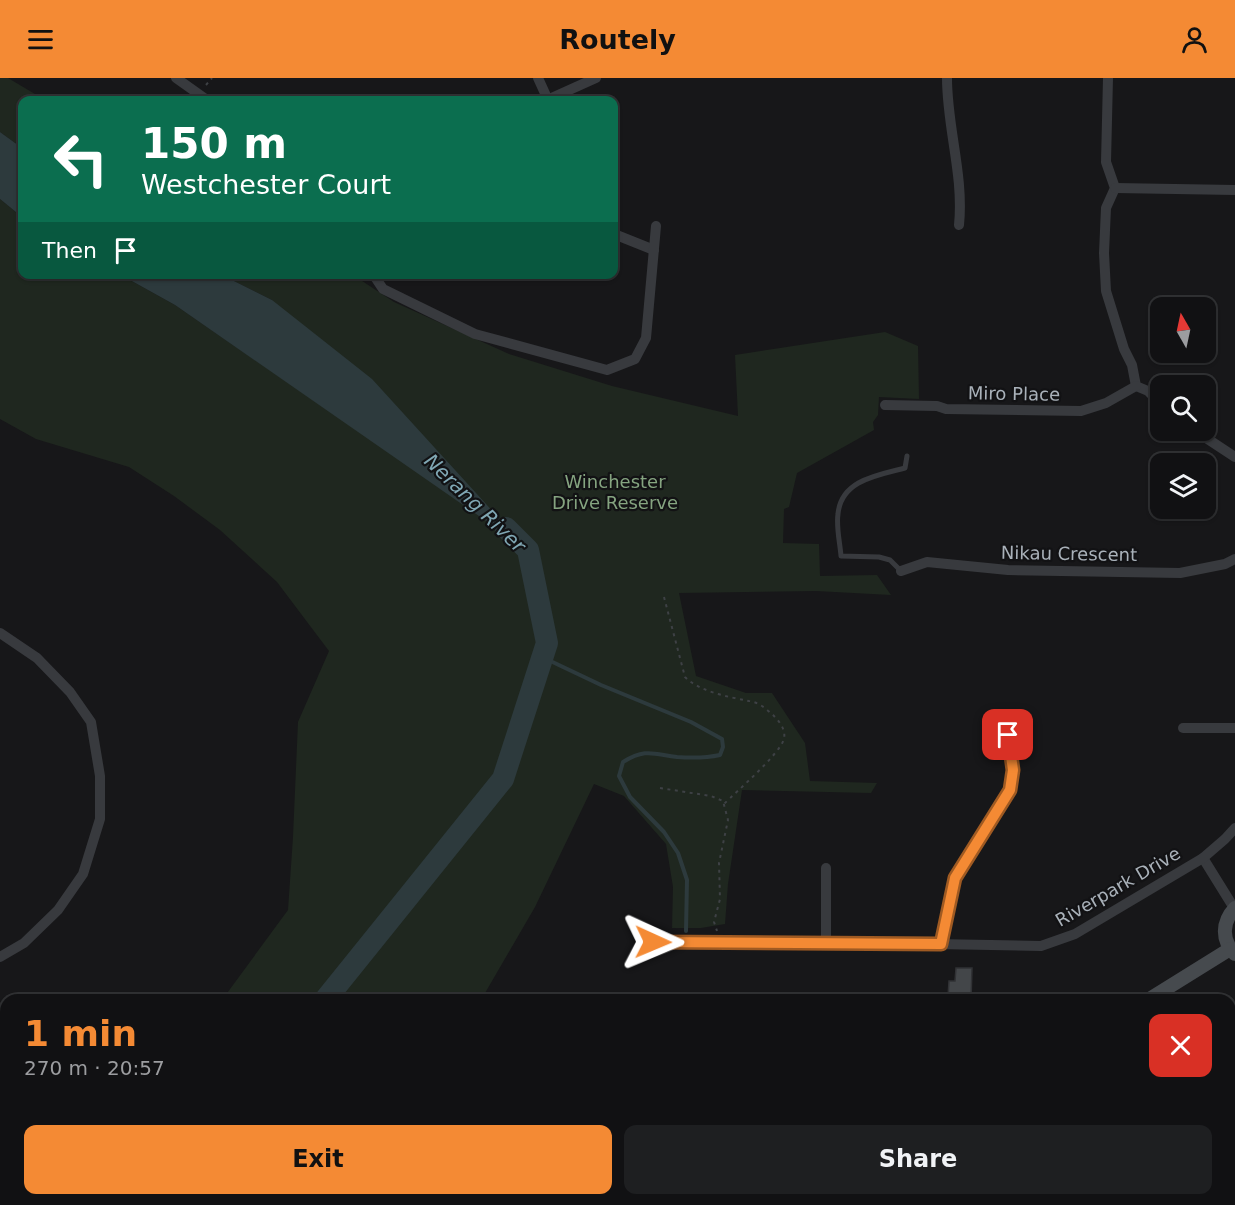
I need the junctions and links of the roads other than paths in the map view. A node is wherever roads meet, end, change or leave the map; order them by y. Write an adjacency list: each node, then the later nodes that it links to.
1 (177, 78): 6 (street)
2 (538, 78): 7 (street)
3 (596, 78): 8 (street)
4 (947, 78): 11 (street)
5 (1108, 78): 9 (street)
6 (202, 96)
7 (545, 96)
8 (556, 96)
9 (1115, 188): 10 (street); 16 (street)
10 (1235, 190)
11 (959, 225)
12 (656, 226): 14 (street)
13 (618, 236): 14 (street)
14 (654, 250): 15 (street)
15 (376, 279)
16 (1136, 386): 17 (street); 18 (street, Miro Place)
17 (1150, 393)
18 (885, 405)
19 (1211, 441): 21 (street)
20 (907, 456): 23 (lane)
21 (1235, 457)
22 (1235, 559): 23 (street, Nikau Crescent)
23 (901, 571)
24 (0, 633): 36 (street)
25 (1183, 728): 26 (street)
26 (1235, 728)
27 (1008, 735): 34 (street)
28 (1235, 828): 29 (street, Riverpark Drive)
29 (1203, 858): 31 (street, Riverpark Drive); 34 (street, Riverpark Drive)
30 (826, 868): 33 (street)
31 (1234, 908): 35 (main road)
32 (653, 942): 33 (street, Riverpark Drive)
33 (826, 942): 34 (street, Riverpark Drive)
34 (941, 944)
35 (1233, 951): 37 (main road)
36 (0, 957)
37 (1158, 994)

